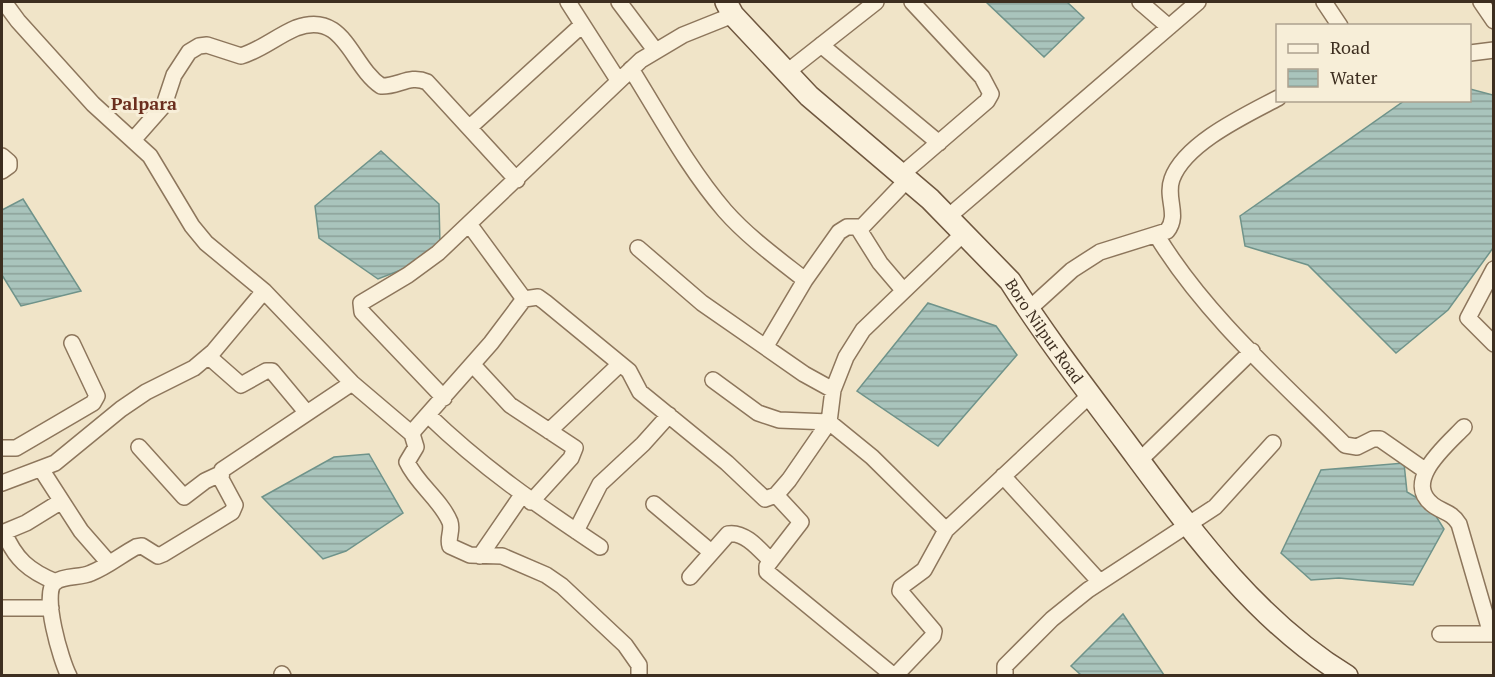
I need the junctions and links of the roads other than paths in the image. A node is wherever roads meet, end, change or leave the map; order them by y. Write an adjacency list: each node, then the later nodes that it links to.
1 (4, 2): 24 (street)
2 (568, 2): 13 (street)
3 (619, 2): 16 (street)
4 (876, 2): 15 (street)
5 (912, 2): 25 (street)
6 (1140, 2): 14 (street)
7 (1198, 2): 14 (street)
8 (1324, 2): 12 (street)
9 (1481, 2): 11 (street)
10 (730, 8): 16 (street); 20 (street, Boro Nilpur Road)
11 (1494, 21)
12 (1339, 24)
13 (582, 26): 21 (street); 23 (street)
14 (1169, 27): 30 (street)
15 (821, 45): 20 (street); 25 (street)
16 (655, 50): 19 (street)
17 (1494, 50): 18 (street)
18 (1471, 53)
19 (631, 69): 21 (street); 37 (street)
20 (787, 72): 28 (street, Boro Nilpur Road)
21 (618, 81): 29 (street)
22 (1276, 99): 34 (street)
23 (470, 127): 24 (street); 29 (street)
24 (134, 138): 39 (street)
25 (939, 143): 28 (street)
26 (2, 156): 27 (street)
27 (2, 171)
28 (904, 178): 30 (street, Boro Nilpur Road); 32 (street)
29 (517, 180): 31 (street)
30 (948, 217): 33 (street, Boro Nilpur Road)
31 (469, 224): 40 (street); 53 (street)
32 (858, 228): 37 (street); 38 (street)
33 (964, 233): 38 (street); 41 (street, Boro Nilpur Road)
34 (1157, 236): 41 (street); 45 (street)
35 (638, 248): 44 (street)
36 (1494, 269): 43 (street)
37 (805, 280): 44 (street)
38 (903, 290): 51 (street)
39 (264, 291): 46 (street); 50 (street)
40 (525, 299): 47 (street); 48 (street)
41 (1028, 310): 52 (street, Boro Nilpur Road)
42 (72, 343): 63 (street)
43 (1494, 344)
44 (766, 346): 51 (street)
45 (1252, 351): 64 (street); 66 (street)
46 (208, 356): 54 (street); 65 (street)
47 (473, 364): 53 (street); 59 (street)
48 (620, 364): 56 (street); 59 (street)
49 (713, 380): 57 (street)
50 (352, 382): 54 (street); 60 (street)
51 (833, 390): 57 (street)
52 (1090, 395): 64 (street, Boro Nilpur Road); 68 (street)
53 (444, 398): 55 (street)
54 (307, 413): 67 (street)
55 (429, 415): 60 (street); 71 (street)
56 (669, 415): 70 (street); 76 (street)
57 (830, 422): 70 (street); 75 (street)
58 (1464, 427): 66 (street)
59 (549, 431): 71 (street)
60 (412, 434): 80 (street)
61 (1273, 442): 74 (street)
62 (139, 447): 67 (street)
63 (2, 448)
64 (1139, 461): 74 (street, Boro Nilpur Road)
65 (41, 469): 69 (street); 72 (street)
66 (1426, 471): 89 (street)
67 (220, 474): 82 (street)
68 (1003, 476): 75 (street); 84 (street)
69 (2, 483)
70 (776, 495): 81 (street)
71 (526, 499): 76 (street); 80 (street)
72 (60, 502): 77 (street); 82 (street)
73 (654, 504): 79 (street)
74 (1187, 525): 84 (street); 94 (street, Boro Nilpur Road)
75 (946, 530): 92 (street)
76 (576, 531): 78 (street)
77 (3, 532): 85 (street)
78 (600, 547)
79 (711, 552): 81 (street); 83 (street)
80 (480, 556): 91 (street)
81 (771, 561): 92 (street)
82 (109, 563): 85 (street)
83 (690, 576)
84 (1100, 581): 93 (street)
85 (56, 582): 86 (street)
86 (51, 608): 87 (street); 90 (street)
87 (2, 609)
88 (1440, 634): 89 (street)
89 (1492, 634)
90 (69, 675)
91 (639, 675)
92 (894, 675)
93 (1005, 675)
94 (1347, 675)

